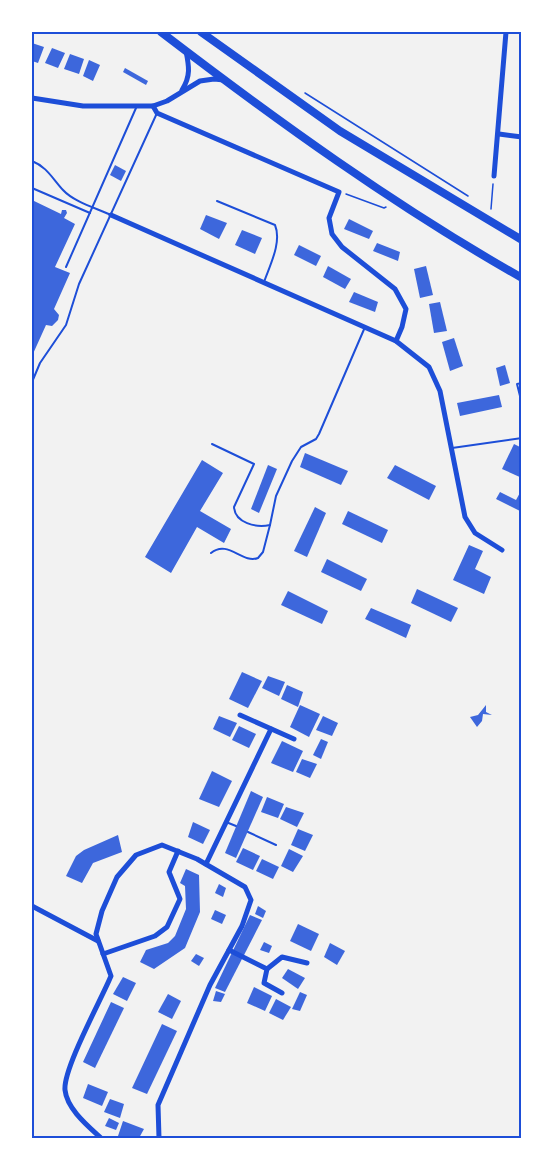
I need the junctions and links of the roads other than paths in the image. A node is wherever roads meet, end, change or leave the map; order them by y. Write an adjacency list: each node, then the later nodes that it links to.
1 (161, 32): 4 (highway)
2 (201, 32): 20 (highway)
3 (506, 32): 11 (street)
4 (186, 50): 5 (highway); 6 (street)
5 (225, 81): 6 (street); 22 (highway)
6 (181, 91): 9 (street)
7 (32, 98): 8 (street)
8 (136, 106): 9 (street); 17 (lane)
9 (153, 106): 10 (street)
10 (157, 113): 19 (lane); 25 (street)
11 (499, 134): 12 (street); 14 (street)
12 (522, 137)
13 (32, 161): 17 (lane)
14 (494, 176)
15 (32, 188): 18 (lane)
16 (217, 201): 23 (lane)
17 (92, 207): 18 (lane); 19 (lane)
18 (90, 213): 21 (lane)
19 (111, 215): 23 (street); 26 (lane)
20 (522, 240)
21 (66, 267)
22 (522, 278)
23 (264, 283): 24 (street)
24 (365, 327): 25 (street); 32 (lane)
25 (396, 341): 31 (street)
26 (32, 382)
27 (522, 384): 28 (lane)
28 (522, 404)
29 (522, 438): 31 (lane)
30 (213, 444): 32 (lane)
31 (452, 448): 33 (street)
32 (270, 525): 34 (lane)
33 (502, 550)
34 (211, 553)
35 (240, 715): 36 (street)
36 (271, 729): 37 (street); 38 (street)
37 (294, 739)
38 (226, 822): 39 (lane); 43 (street)
39 (236, 826)
40 (248, 832): 41 (lane)
41 (276, 845)
42 (178, 851): 43 (street); 45 (street); 47 (street)
43 (206, 864): 46 (street)
44 (32, 906): 45 (street)
45 (98, 941): 47 (street)
46 (229, 950): 49 (street); 52 (street)
47 (103, 954): 51 (street)
48 (307, 963): 49 (street)
49 (267, 969): 50 (street)
50 (282, 993)
51 (101, 1138)
52 (159, 1138)

